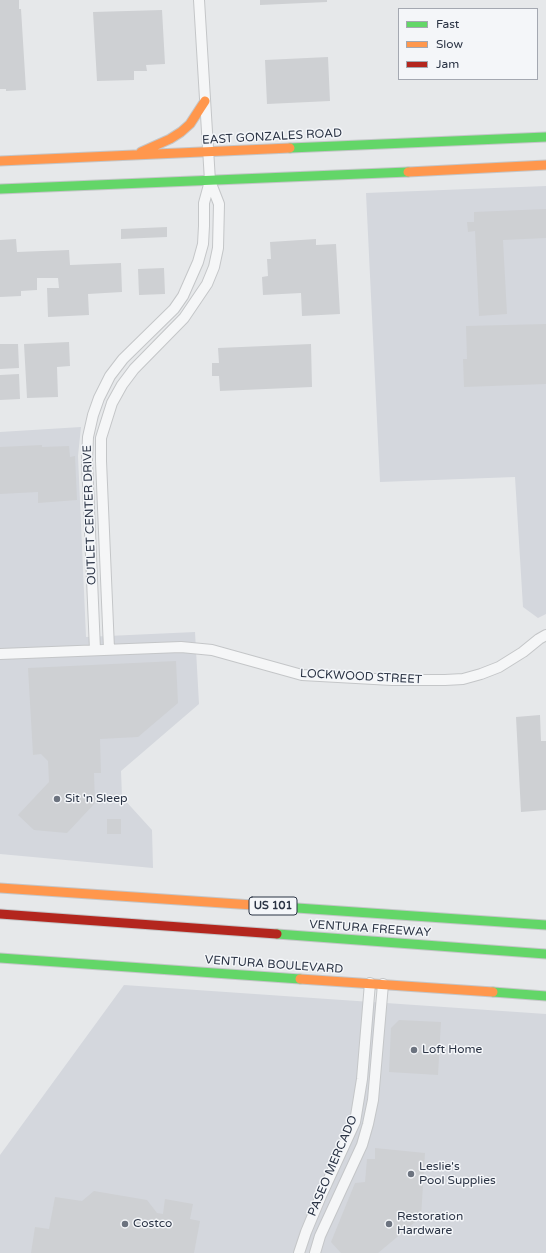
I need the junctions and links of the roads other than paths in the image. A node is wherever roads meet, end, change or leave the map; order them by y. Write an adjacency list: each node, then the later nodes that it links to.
1 (199, 0): 2 (street)
2 (205, 101): 4 (street); 5 (main road)
3 (546, 137): 4 (main road, EAST GONZALES ROAD)
4 (208, 152): 5 (main road, EAST GONZALES ROAD); 8 (street)
5 (133, 155): 6 (main road, EAST GONZALES ROAD)
6 (0, 161)
7 (546, 166): 8 (main road)
8 (210, 182): 9 (main road); 11 (street, OUTLET CENTER DRIVE); 12 (street, OUTLET CENTER DRIVE)
9 (0, 189)
10 (546, 635): 11 (street, LOCKWOOD STREET)
11 (109, 649): 12 (street, LOCKWOOD STREET)
12 (95, 650): 13 (street, LOCKWOOD STREET)
13 (0, 654)
14 (0, 888): 18 (main road, VENTURA FREEWAY / US 101)
15 (0, 914): 17 (main road, VENTURA FREEWAY / US 101)
16 (0, 920): 17 (main road)
17 (81, 920): 19 (main road, VENTURA FREEWAY / US 101)
18 (546, 925)
19 (546, 954)
20 (0, 958): 21 (main road, VENTURA BOULEVARD)
21 (370, 983): 22 (main road, VENTURA BOULEVARD); 24 (street, PASEO MERCADO)
22 (384, 984): 23 (main road, VENTURA BOULEVARD); 25 (street, PASEO MERCADO)
23 (546, 996)
24 (299, 1253)
25 (315, 1253)

